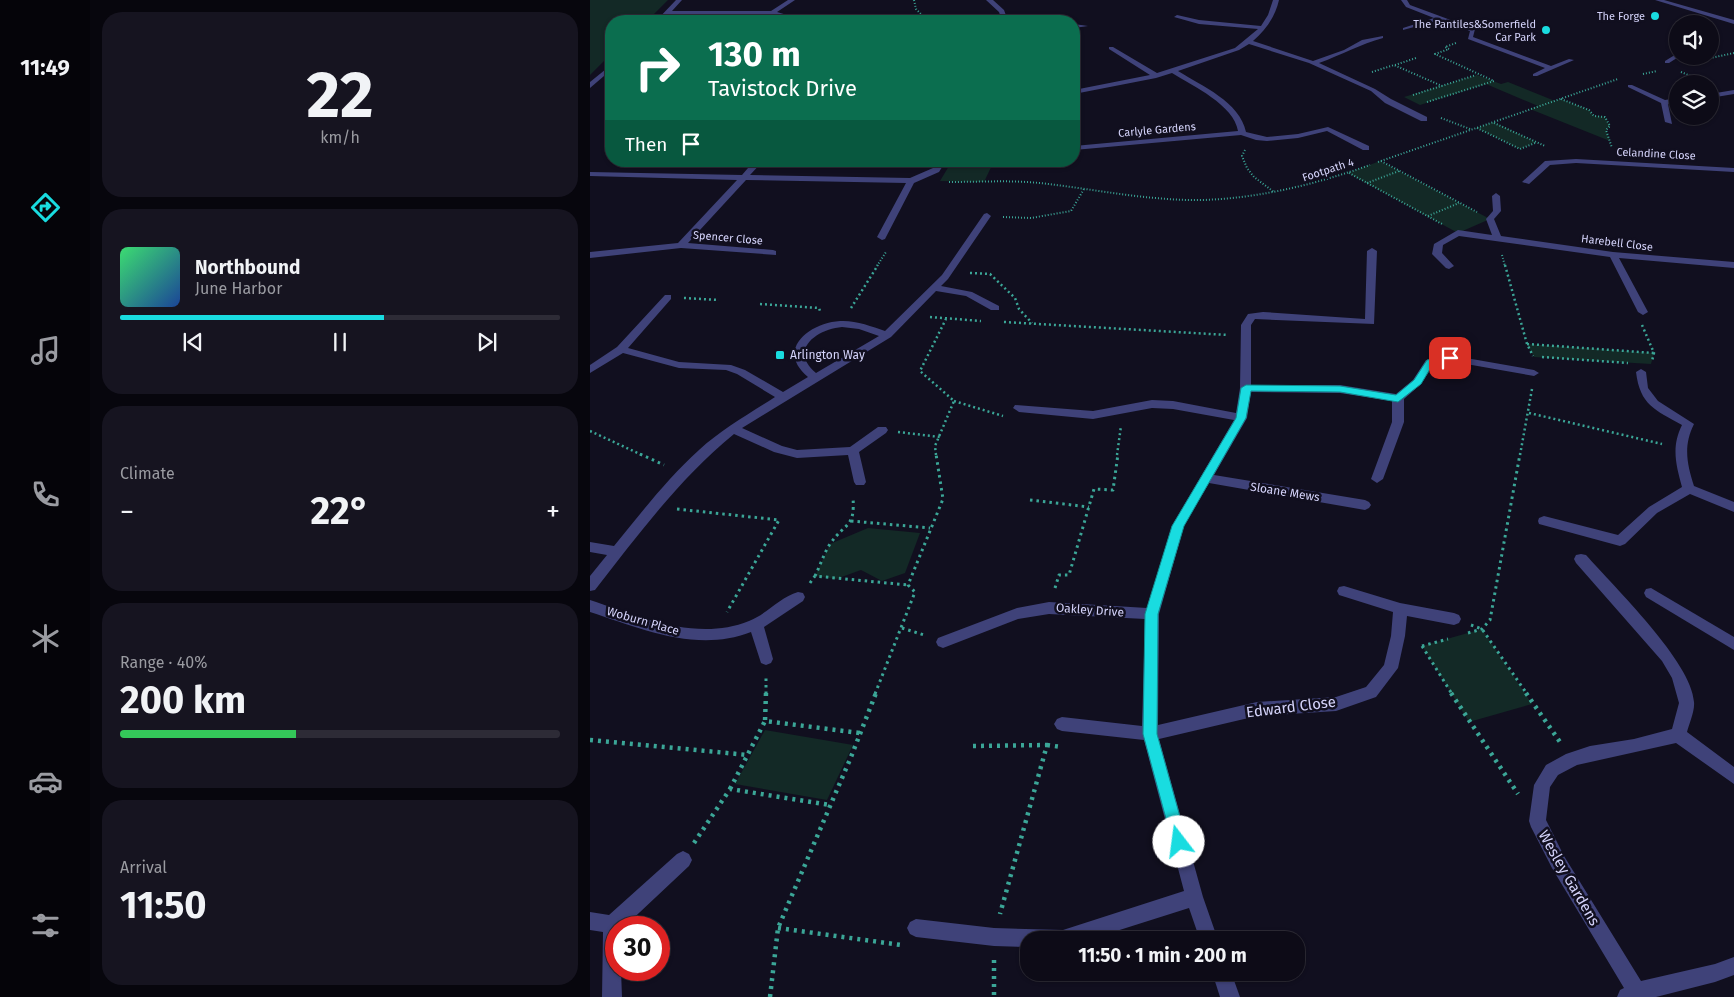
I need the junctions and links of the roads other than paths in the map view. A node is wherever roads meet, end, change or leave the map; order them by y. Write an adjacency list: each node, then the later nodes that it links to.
1 (679, 0): 7 (street)
2 (792, 0): 8 (street)
3 (989, 0): 11 (street)
4 (1276, 0): 19 (street)
5 (1404, 0): 14 (street)
6 (1663, 1): 12 (street)
7 (668, 13): 8 (street); 9 (street)
8 (772, 13): 10 (street)
9 (666, 15)
10 (781, 15)
11 (1003, 15)
12 (1708, 15)
13 (1176, 17): 19 (street)
14 (1439, 18): 20 (street); 26 (street)
15 (1719, 18): 16 (street)
16 (1734, 22)
17 (1080, 26): 18 (street)
18 (1085, 26)
19 (1263, 28): 22 (street)
20 (1405, 29)
21 (1381, 37): 25 (street)
22 (1249, 42): 25 (street); 27 (street)
23 (1111, 48): 30 (street)
24 (1570, 60): 26 (street)
25 (1313, 63): 36 (street)
26 (1550, 68): 29 (street)
27 (1174, 71): 30 (street); 38 (street)
28 (605, 72): 31 (street)
29 (1535, 75)
30 (1156, 76): 33 (street)
31 (590, 86)
32 (1630, 86): 35 (street)
33 (1080, 91)
34 (1669, 101): 35 (street)
35 (1664, 102): 37 (street)
36 (1424, 119)
37 (1669, 122)
38 (1242, 133): 39 (street, Carlyle Gardens); 40 (street)
39 (1080, 147)
40 (1366, 148)
41 (753, 167): 45 (street, Spencer Close)
42 (938, 167): 46 (street)
43 (1734, 170): 47 (street, Celandine Close)
44 (590, 174): 45 (street)
45 (743, 178): 46 (street); 52 (street, Spencer Close)
46 (911, 181): 50 (street)
47 (1526, 182)
48 (1496, 196): 51 (street)
49 (987, 216): 59 (street)
50 (882, 236)
51 (1497, 237): 56 (street, Harebell Close); 58 (street, Harebell Close)
52 (681, 245): 54 (street, Spencer Close); 55 (street, Spencer Close)
53 (1372, 251): 69 (street)
54 (773, 253)
55 (590, 255)
56 (1614, 255): 57 (street, Harebell Close); 62 (street)
57 (1734, 264)
58 (1449, 266)
59 (935, 288): 61 (street); 63 (street)
60 (668, 298): 64 (street)
61 (995, 308)
62 (1643, 312)
63 (887, 335): 68 (street); 68 (street)
64 (621, 349): 66 (street); 70 (street)
65 (1646, 368): 80 (street)
66 (590, 370)
67 (1534, 373): 71 (street)
68 (816, 378): 70 (street)
69 (1246, 388): 71 (street); 73 (street)
70 (783, 397): 74 (street)
71 (1398, 398): 78 (street)
72 (1019, 408): 73 (street)
73 (1241, 418): 77 (street)
74 (733, 429): 76 (street); 85 (street)
75 (882, 430): 76 (street)
76 (853, 451): 79 (street)
77 (1205, 478): 81 (street, Sloane Mews); 93 (street)
78 (1377, 479)
79 (860, 482)
80 (1689, 489): 82 (street); 83 (street)
81 (1365, 505)
82 (1734, 507)
83 (1544, 521)
84 (590, 547): 85 (street)
85 (618, 552): 87 (street)
86 (1581, 559): 101 (street)
87 (590, 586)
88 (1344, 591): 92 (street)
89 (1651, 593): 97 (street)
90 (798, 597): 95 (street, Woburn Place)
91 (590, 606): 95 (street, Woburn Place)
92 (1400, 609): 94 (street); 100 (street, Edward Close)
93 (1152, 614): 96 (street, Oakley Drive); 100 (street)
94 (1454, 619)
95 (756, 624): 98 (street)
96 (944, 642)
97 (1734, 644)
98 (766, 658)
99 (1062, 724): 100 (street, Edward Close)
100 (1150, 734): 104 (street)
101 (1678, 735): 102 (street); 113 (street, Wesley Gardens)
102 (1734, 776)
103 (683, 860): 105 (street)
104 (1194, 897): 108 (street); 109 (street)
105 (622, 916)
106 (590, 921): 107 (street)
107 (605, 924)
108 (916, 928)
109 (1206, 931)
110 (1734, 966): 113 (street)
111 (612, 981): 114 (street)
112 (1224, 981): 115 (street)
113 (1632, 995)
114 (612, 997)
115 (1230, 997)

